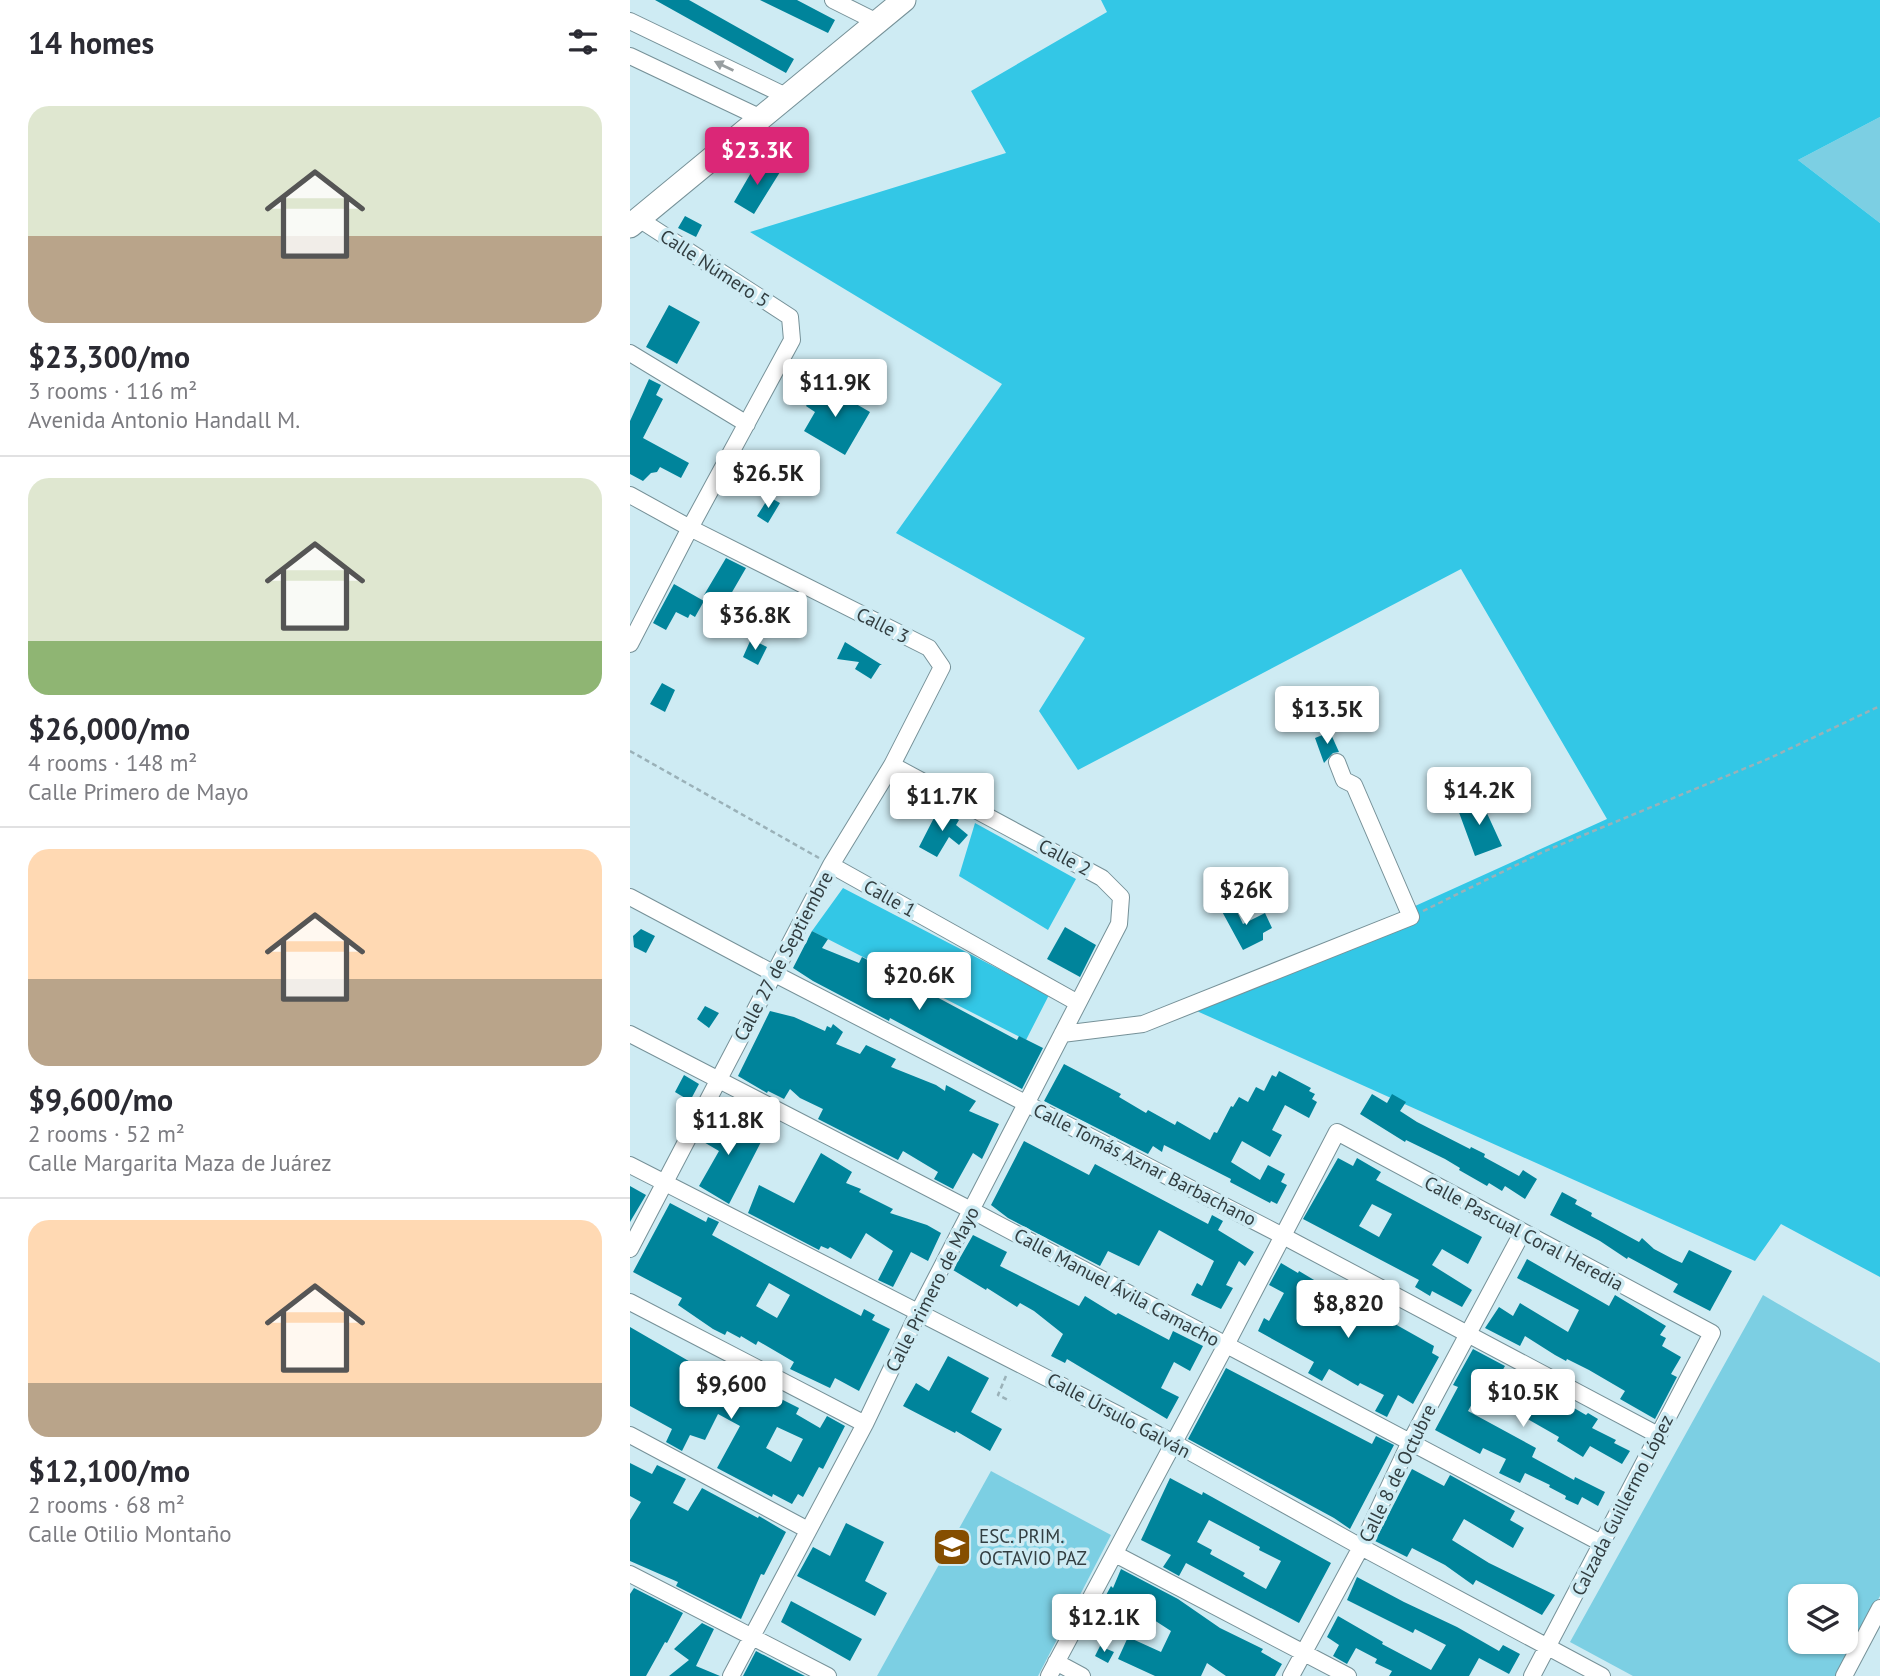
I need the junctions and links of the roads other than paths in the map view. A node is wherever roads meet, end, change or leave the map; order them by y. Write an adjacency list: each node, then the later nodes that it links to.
1 (833, 0): 4 (street)
2 (904, 0): 4 (street)
3 (630, 21): 6 (street, one-way to 3)
4 (877, 22): 6 (street)
5 (630, 55): 7 (street)
6 (786, 96): 7 (street)
7 (760, 117): 8 (street)
8 (635, 222): 10 (street, Calle Número 5)
9 (630, 353): 10 (street)
10 (747, 424): 12 (street)
11 (630, 495): 12 (street, Calle 3)
12 (690, 528): 13 (street); 14 (street, Calle 3)
13 (630, 644)
14 (943, 667): 16 (street, Calle 27 de Septiembre)
15 (1337, 762): 23 (street)
16 (892, 765): 17 (street, Calle 27 de Septiembre); 19 (street, Calle 2)
17 (831, 865): 20 (street, Calle 27 de Septiembre); 21 (street, Calle 1)
18 (630, 897): 20 (street, Calle Tomás Aznar Barbachano)
19 (1121, 897): 21 (street, Calle Primero de Mayo)
20 (773, 973): 24 (street, Calle 27 de Septiembre); 25 (street, Calle Tomás Aznar Barbachano)
21 (1078, 1003): 23 (street, Calle Primero de Mayo)
22 (630, 1034): 24 (street, Calle Manuel Ávila Camacho)
23 (1062, 1034): 25 (street, Calle Primero de Mayo)
24 (720, 1079): 27 (street, Calle 27 de Septiembre); 28 (street, Calle Manuel Ávila Camacho)
25 (1026, 1103): 28 (street, Calle Primero de Mayo); 30 (street, Calle Tomás Aznar Barbachano)
26 (630, 1165): 27 (street, Calle Úrsulo Galván)
27 (664, 1184): 31 (street, Calle 27 de Septiembre); 33 (street, Calle Úrsulo Galván)
28 (971, 1210): 33 (street, Calle Primero de Mayo); 36 (street, Calle Manuel Ávila Camacho)
29 (1522, 1233): 30 (street, Calle Pascual Coral Heredia); 34 (street, Calle 8 de Octubre); 35 (street, Calle Pascual Coral Heredia)
30 (1283, 1236): 34 (street, Calle Tomás Aznar Barbachano); 36 (street)
31 (630, 1249)
32 (630, 1302): 37 (street)
33 (919, 1311): 37 (street, Calle Primero de Mayo); 40 (street, Calle Úrsulo Galván)
34 (1468, 1333): 39 (street, Calle Tomás Aznar Barbachano); 41 (street, Calle 8 de Octubre)
35 (1712, 1334): 39 (street, Calzada Guillermo López)
36 (1226, 1345): 40 (street); 41 (street, Calle Manuel Ávila Camacho)
37 (865, 1424): 42 (street, Calle Primero de Mayo)
38 (630, 1435): 42 (street)
39 (1658, 1435): 43 (street, Calzada Guillermo López)
40 (1174, 1443): 44 (street, Calle Úrsulo Galván); 45 (street)
41 (1409, 1444): 43 (street, Calle Manuel Ávila Camacho); 44 (street, Calle 8 de Octubre)
42 (808, 1530): 48 (street, Calle Primero de Mayo)
43 (1603, 1544): 49 (street, Calzada Guillermo López)
44 (1361, 1547): 49 (street, Calle Úrsulo Galván); 50 (street, Calle 8 de Octubre)
45 (1115, 1554): 50 (street); 51 (street)
46 (630, 1574): 48 (street)
47 (1880, 1608): 52 (street)
48 (751, 1637): 53 (street, Calle Primero de Mayo); 54 (street)
49 (1548, 1647): 58 (street, Calzada Guillermo López); 59 (street, Calle Úrsulo Galván)
50 (1303, 1652): 56 (street, Calle 8 de Octubre); 57 (street)
51 (1052, 1669): 55 (street)
52 (1849, 1674)
53 (731, 1676)
54 (828, 1676)
55 (1082, 1676)
56 (1292, 1676)
57 (1348, 1676)
58 (1532, 1676)
59 (1602, 1676)

